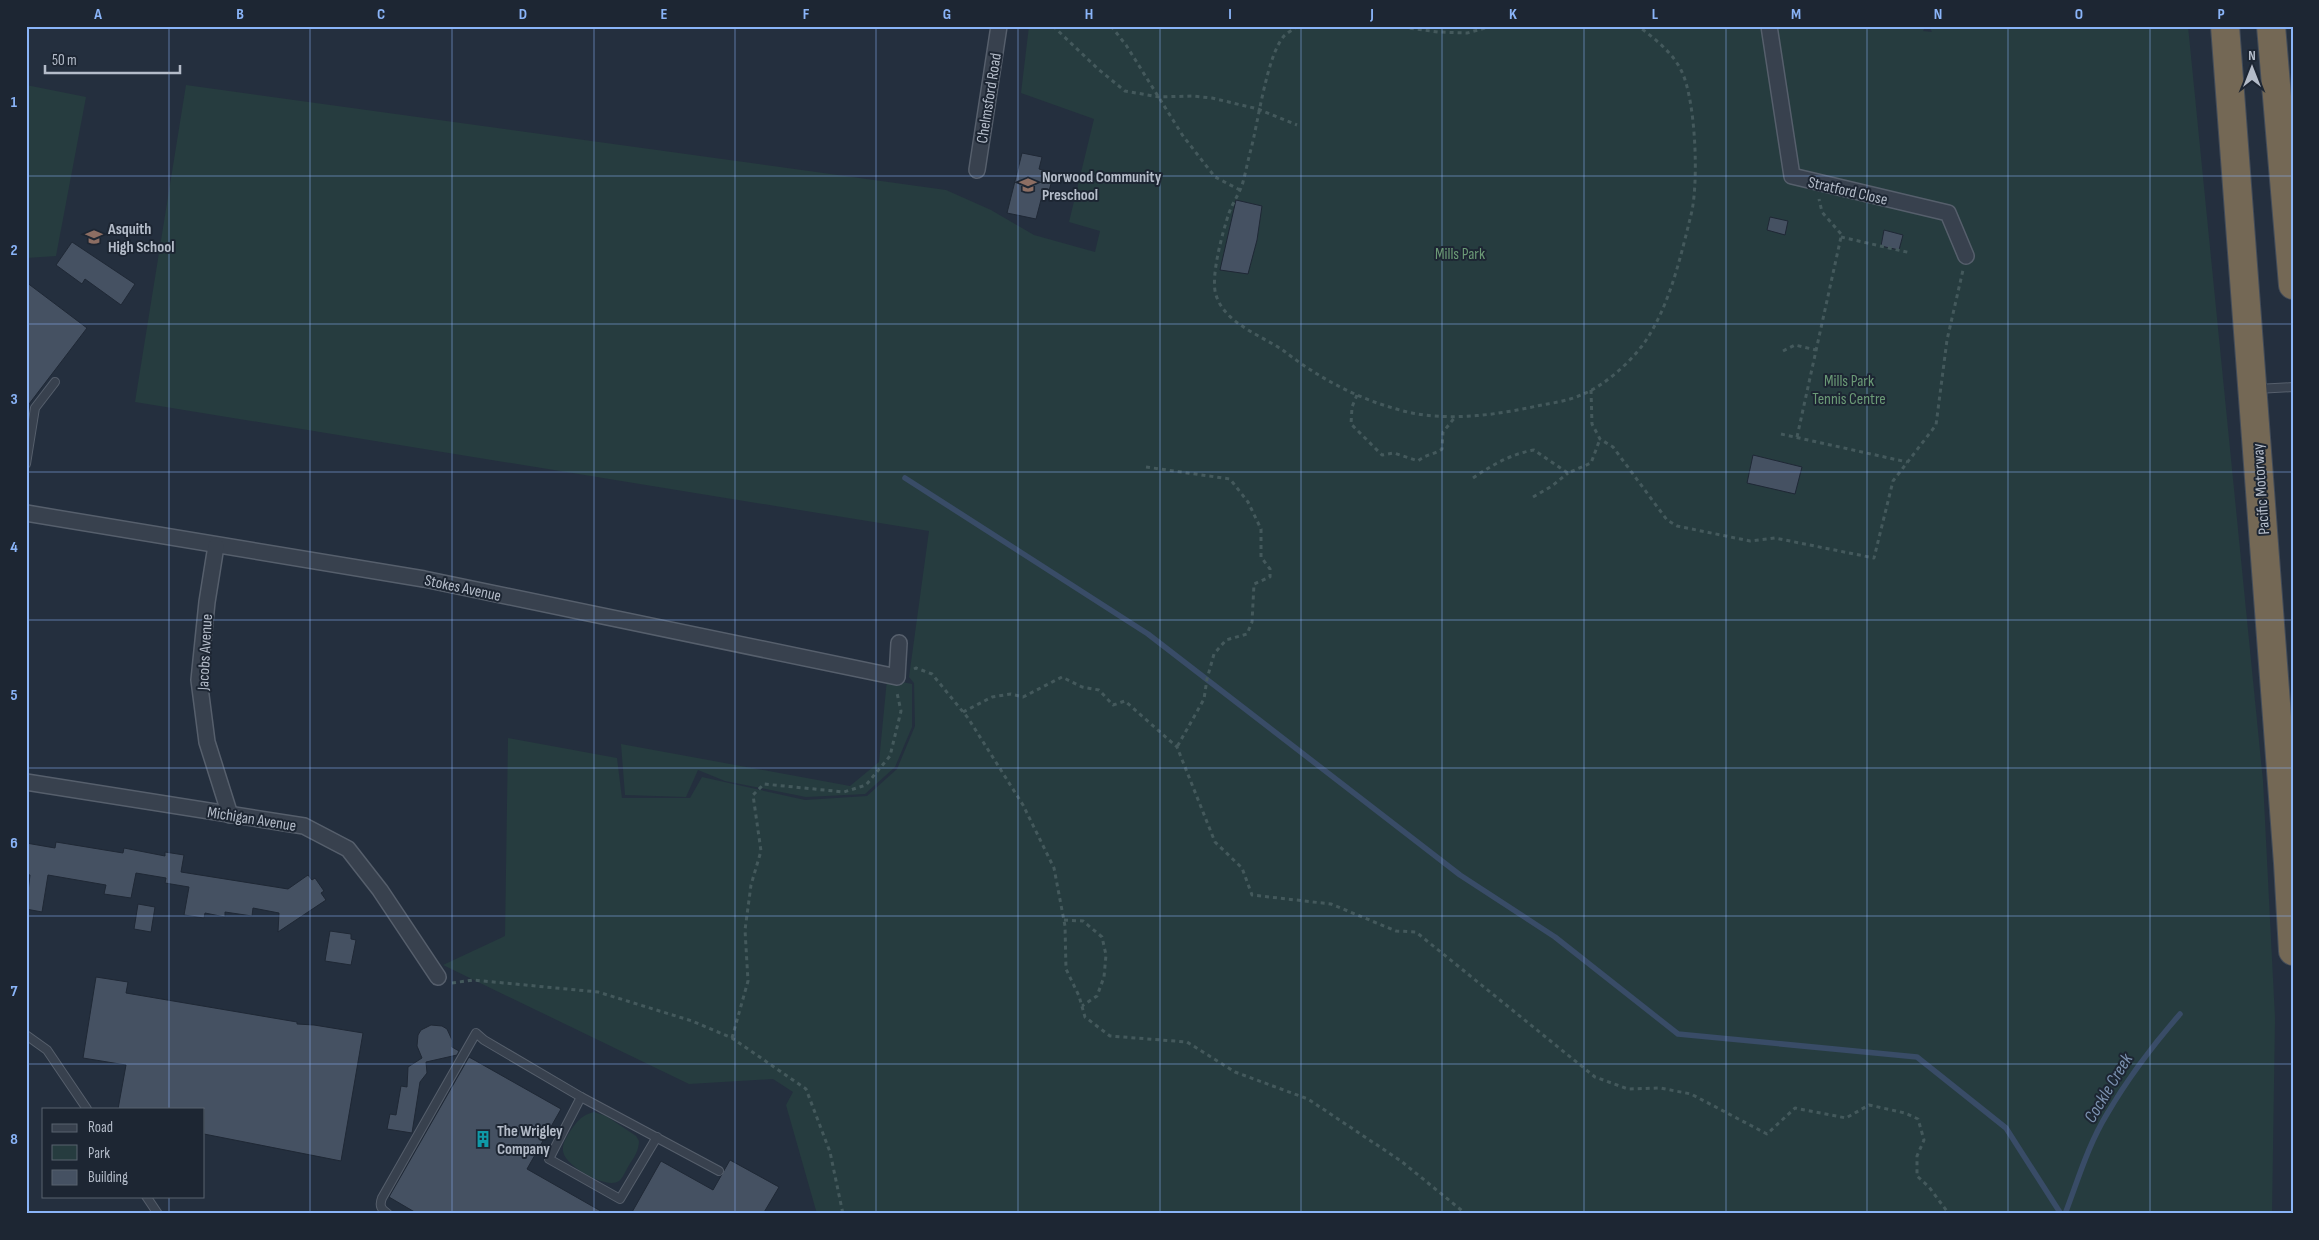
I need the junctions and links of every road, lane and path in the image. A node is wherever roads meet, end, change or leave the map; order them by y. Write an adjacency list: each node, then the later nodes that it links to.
1 (999, 26): 14 (street, Chelmsford Road)
2 (1053, 26): 11 (path)
3 (1111, 26): 11 (path)
4 (1298, 26): 12 (path)
5 (1394, 26): 6 (path)
6 (1493, 26)
7 (1638, 26): 28 (path)
8 (1769, 26): 15 (street, Stratford Close)
9 (2224, 26): 27 (highway, Pacific Motorway)
10 (2271, 26): 20 (highway)
11 (1159, 97): 12 (path); 16 (path)
12 (1258, 109): 13 (path); 16 (path)
13 (1297, 124)
14 (977, 170)
15 (1815, 182): 17 (path); 19 (street, Stratford Close)
16 (1240, 190): 29 (path)
17 (1841, 237): 18 (path); 24 (path)
18 (1911, 253)
19 (1966, 256): 34 (path)
20 (2293, 285)
21 (1796, 340): 22 (path)
22 (1794, 345): 23 (path); 24 (path)
23 (1782, 350)
24 (1816, 350): 32 (path)
25 (55, 382): 35 (lane)
26 (2293, 387): 27 (lane)
27 (2252, 389): 49 (highway, Pacific Motorway)
28 (1591, 390): 30 (path); 33 (path)
29 (1357, 395): 30 (path); 30 (path)
30 (1456, 416)
31 (1780, 434): 32 (path)
32 (1797, 437): 34 (path)
33 (1600, 439): 34 (path); 37 (path)
34 (1907, 462)
35 (26, 464)
36 (1146, 467): 45 (path)
37 (1568, 473): 38 (path); 39 (path)
38 (1473, 478)
39 (1533, 497)
40 (26, 513): 41 (street, Stokes Avenue)
41 (216, 546): 43 (street, Stokes Avenue); 47 (street, Jacobs Avenue)
42 (899, 643): 43 (street)
43 (897, 685): 44 (path); 53 (path)
44 (963, 712): 45 (path); 48 (path)
45 (1177, 747): 63 (path)
46 (26, 782): 47 (street, Michigan Avenue)
47 (230, 815): 50 (street, Michigan Avenue)
48 (1064, 920): 51 (path); 51 (path)
49 (2293, 951)
50 (442, 983): 53 (path)
51 (1082, 1006): 62 (path)
52 (26, 1035): 55 (lane)
53 (732, 1038): 61 (path)
54 (581, 1097): 56 (lane); 56 (lane); 60 (lane)
55 (86, 1108)
56 (656, 1137): 57 (lane)
57 (719, 1171)
58 (147, 1198): 59 (lane)
59 (158, 1214)
60 (388, 1214)
61 (843, 1214)
62 (1466, 1214)
63 (1949, 1214)

